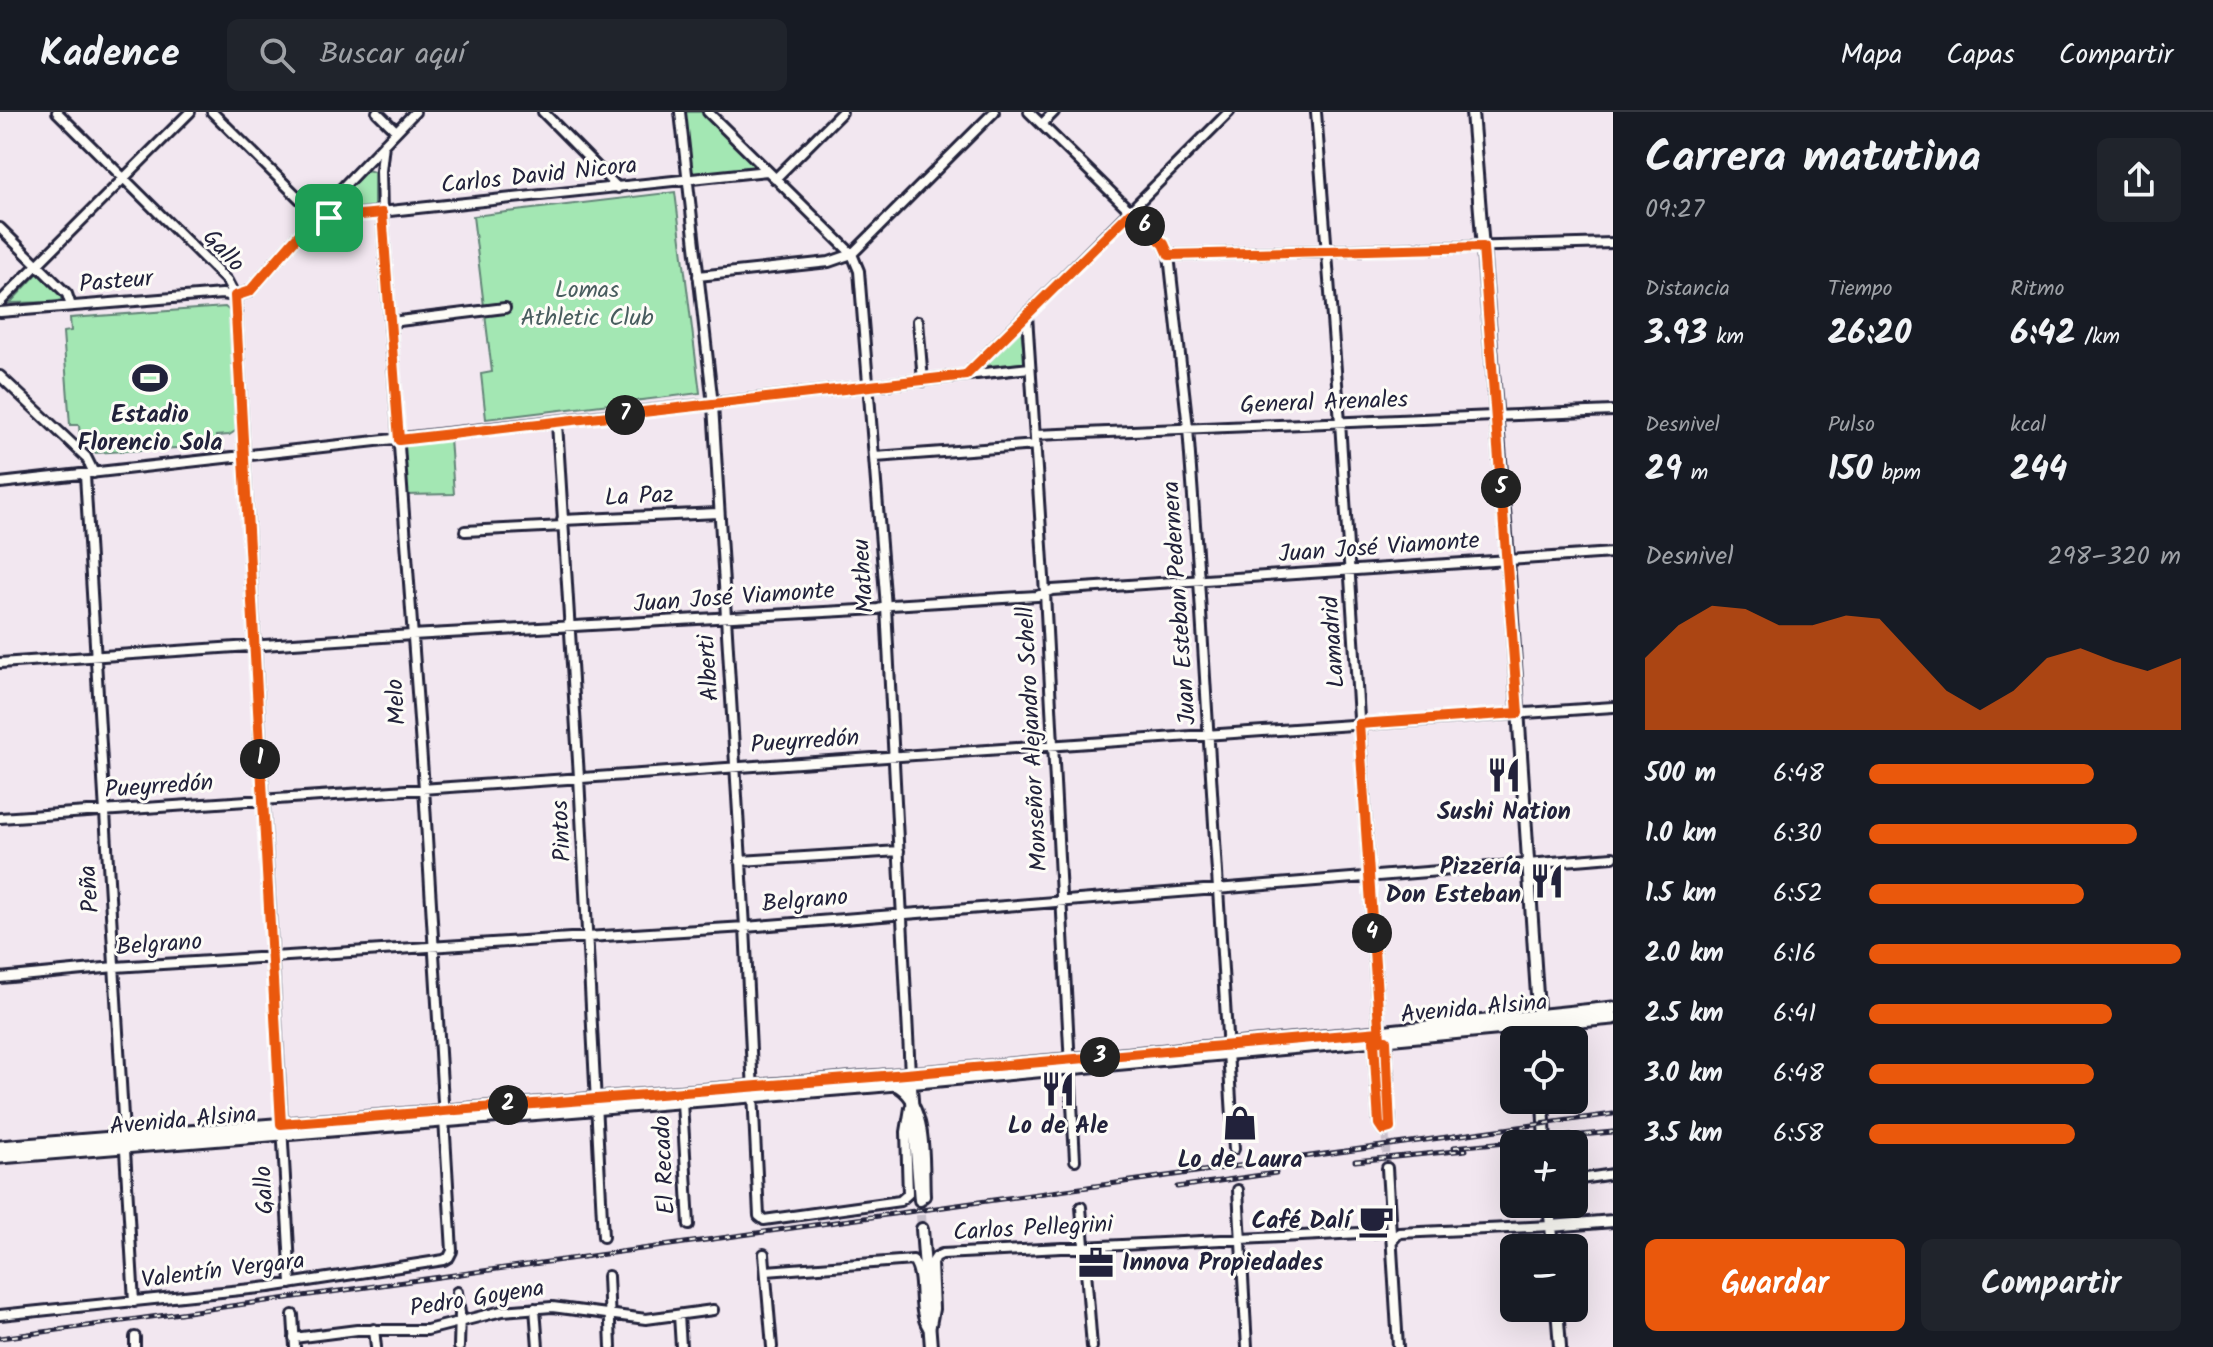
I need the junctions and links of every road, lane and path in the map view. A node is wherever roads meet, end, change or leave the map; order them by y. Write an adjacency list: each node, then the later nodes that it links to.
1 (57, 112): 20 (street, Gallo)
2 (190, 112): 20 (street)
3 (212, 112): 26 (street)
4 (377, 112): 17 (street)
5 (415, 112): 17 (street)
6 (543, 112): 23 (street)
7 (680, 112): 22 (street, Alberti)
8 (708, 112): 19 (street)
9 (842, 112): 21 (street)
10 (994, 112): 31 (street)
11 (1029, 112): 16 (street)
12 (1054, 112): 16 (street)
13 (1229, 112): 25 (street)
14 (1316, 112): 30 (street, Lamadrid)
15 (1472, 112): 29 (street)
16 (1042, 124): 25 (street)
17 (396, 131): 18 (street)
18 (384, 144): 24 (street, Melo); 26 (street)
19 (767, 171): 21 (street); 22 (street, Carlos David Nicora)
20 (124, 178): 33 (street); 35 (street, Gallo)
21 (775, 179): 31 (street)
22 (687, 180): 23 (street, Carlos David Nicora); 34 (street, Alberti)
23 (618, 188): 24 (street, Carlos David Nicora)
24 (382, 213): 26 (street, Carlos David Nicora); 42 (street, Melo)
25 (1130, 213): 32 (street); 40 (street)
26 (316, 215): 35 (street)
27 (0, 228): 33 (street)
28 (1613, 243): 29 (street)
29 (1483, 247): 30 (street); 50 (street)
30 (1326, 251): 32 (street); 51 (street, Lamadrid)
31 (852, 254): 34 (street); 47 (street, Matheu)
32 (1169, 255): 53 (street, Juan Esteban Pedernera)
33 (38, 265): 36 (street); 37 (street)
34 (698, 276): 48 (street, Alberti)
35 (235, 296): 37 (street, Pasteur); 58 (street, Gallo)
36 (0, 302)
37 (71, 306): 39 (street, Pasteur)
38 (505, 308): 42 (street)
39 (0, 312)
40 (1027, 315): 43 (street, Monseñor Alejandro Schell); 44 (street)
41 (918, 321): 46 (street)
42 (391, 322): 55 (street, Melo)
43 (1030, 368): 44 (street); 54 (street, Monseñor Alejandro Schell)
44 (966, 375): 46 (street)
45 (0, 376): 59 (street)
46 (923, 381): 47 (street)
47 (870, 388): 48 (street); 57 (street, Matheu)
48 (713, 405): 52 (street); 61 (street, Alberti)
49 (1613, 411): 50 (street, General Arenales)
50 (1495, 416): 51 (street, General Arenales); 65 (street)
51 (1340, 422): 53 (street, General Arenales); 66 (street, Lamadrid)
52 (557, 423): 55 (street); 62 (street, Pintos)
53 (1188, 428): 54 (street, General Arenales); 67 (street, Juan Esteban Pedernera)
54 (1036, 435): 56 (street, Monseñor Alejandro Schell)
55 (399, 440): 58 (street); 72 (street, Melo)
56 (1036, 445): 57 (street); 68 (street, Monseñor Alejandro Schell)
57 (875, 457): 69 (street, Matheu)
58 (242, 458): 59 (street); 73 (street, Gallo)
59 (90, 474): 60 (street); 74 (street, Peña)
60 (0, 483)
61 (718, 513): 62 (street, La Paz); 70 (street, Alberti)
62 (563, 523): 63 (street, La Paz); 71 (street, Pintos)
63 (465, 531)
64 (1613, 553): 65 (street, Juan José Viamonte)
65 (1508, 559): 66 (street, Juan José Viamonte); 77 (street)
66 (1349, 571): 67 (street, Juan José Viamonte); 78 (street, Lamadrid)
67 (1199, 580): 68 (street, Juan José Viamonte); 79 (street, Juan Esteban Pedernera)
68 (1045, 593): 69 (street, Juan José Viamonte); 80 (street, Monseñor Alejandro Schell)
69 (886, 607): 70 (street, Juan José Viamonte); 81 (street, Matheu)
70 (726, 619): 71 (street, Juan José Viamonte); 82 (street, Alberti)
71 (569, 628): 72 (street, Juan José Viamonte); 83 (street, Pintos)
72 (412, 635): 73 (street, Juan José Viamonte); 84 (street, Melo)
73 (253, 646): 74 (street, Juan José Viamonte); 85 (street, Gallo)
74 (96, 658): 75 (street, Juan José Viamonte); 86 (street, Peña)
75 (0, 663)
76 (1613, 707): 77 (street, Pueyrredón)
77 (1518, 713): 78 (street, Pueyrredón); 91 (street)
78 (1359, 724): 79 (street, Pueyrredón); 92 (street, Lamadrid)
79 (1208, 735): 80 (street, Pueyrredón); 93 (street, Juan Esteban Pedernera)
80 (1053, 745): 81 (street, Pueyrredón); 94 (street, Monseñor Alejandro Schell)
81 (895, 756): 82 (street, Pueyrredón); 88 (street, Matheu)
82 (735, 767): 83 (street, Pueyrredón); 90 (street, Alberti)
83 (579, 777): 84 (street, Pueyrredón); 97 (street, Pintos)
84 (424, 788): 85 (street, Pueyrredón); 98 (street, Melo)
85 (263, 800): 86 (street, Pueyrredón); 99 (street, Gallo)
86 (105, 811): 87 (street, Pueyrredón); 100 (street, Peña)
87 (0, 818)
88 (899, 851): 90 (street); 95 (street, Matheu)
89 (1613, 857): 91 (street, Belgrano)
90 (740, 861): 96 (street, Alberti)
91 (1530, 863): 92 (street, Belgrano); 104 (street)
92 (1369, 876): 93 (street, Belgrano); 106 (street, Lamadrid)
93 (1217, 889): 94 (street, Belgrano); 107 (street, Juan Esteban Pedernera)
94 (1062, 902): 95 (street, Belgrano); 108 (street, Monseñor Alejandro Schell)
95 (902, 913): 96 (street, Belgrano); 109 (street, Matheu)
96 (745, 927): 97 (street, Belgrano); 112 (street, Alberti)
97 (587, 936): 98 (street, Belgrano); 115 (street, Pintos)
98 (432, 946): 99 (street, Belgrano); 116 (street, Melo)
99 (271, 957): 100 (street, Belgrano); 118 (street, Gallo)
100 (115, 967): 101 (street, Belgrano); 119 (street, Peña)
101 (0, 978)
102 (1613, 1008): 104 (main road, Avenida Alsina)
103 (1613, 1018): 104 (main road, Avenida Alsina)
104 (1539, 1021): 105 (street); 106 (main road, Avenida Alsina)
105 (1539, 1026)
106 (1380, 1038): 106 (street, Lamadrid); 107 (main road, Avenida Alsina); 117 (street, Lamadrid)
107 (1227, 1050): 108 (main road, Avenida Alsina); 121 (street, Juan Esteban Pedernera)
108 (1069, 1064): 109 (main road, Avenida Alsina); 110 (main road, Avenida Alsina); 123 (street, Monseñor Alejandro Schell)
109 (910, 1078): 110 (main road, Avenida Alsina); 111 (main road, Avenida Alsina); 112 (main road, Avenida Alsina); 113 (street, Matheu)
110 (925, 1081): 113 (street, Matheu)
111 (893, 1084): 112 (main road, Avenida Alsina); 113 (street)
112 (754, 1091): 114 (main road, Avenida Alsina); 115 (main road, Avenida Alsina); 128 (street, Alberti)
113 (911, 1100): 128 (street, Matheu); 129 (street, Matheu)
114 (682, 1102): 115 (main road, Avenida Alsina); 133 (street, El Recado)
115 (596, 1104): 116 (main road, Avenida Alsina); 139 (street, Pintos)
116 (443, 1115): 118 (main road, Avenida Alsina); 144 (street, Melo)
117 (1385, 1122)
118 (281, 1129): 119 (main road, Avenida Alsina); 147 (street, Gallo)
119 (125, 1143): 120 (main road, Avenida Alsina); 122 (main road, Avenida Alsina); 149 (street, Peña)
120 (0, 1147)
121 (1234, 1149)
122 (0, 1157)
123 (1075, 1160)
124 (1387, 1168): 141 (street)
125 (1613, 1174): 126 (street)
126 (1588, 1178)
127 (1238, 1190): 140 (street)
128 (908, 1194)
129 (923, 1198)
130 (1081, 1207): 142 (street)
131 (1550, 1218): 134 (street)
132 (1613, 1221): 134 (street)
133 (689, 1225)
134 (1551, 1226): 137 (street); 138 (street)
135 (922, 1229): 159 (street)
136 (1380, 1232): 137 (street); 140 (street, Carlos Pellegrini); 141 (street)
137 (1406, 1232): 141 (street)
138 (1552, 1234)
139 (603, 1237)
140 (1240, 1239): 142 (street, Carlos Pellegrini); 169 (street)
141 (1392, 1242): 170 (street)
142 (1084, 1246): 159 (street, Carlos Pellegrini); 168 (street)
143 (764, 1254): 145 (street)
144 (449, 1257): 147 (street, Valentín Vergara)
145 (766, 1271): 159 (street); 166 (street)
146 (608, 1276): 152 (street)
147 (291, 1284): 149 (street, Valentín Vergara)
148 (457, 1292): 156 (street)
149 (134, 1302): 153 (street, Valentín Vergara)
150 (535, 1308): 152 (street, Pedro Goyena); 156 (street, Pedro Goyena); 163 (street)
151 (713, 1310): 155 (street, Pedro Goyena)
152 (608, 1314): 155 (street, Pedro Goyena); 164 (street)
153 (0, 1315)
154 (293, 1315): 160 (street)
155 (679, 1315): 165 (street)
156 (460, 1322): 158 (street, Pedro Goyena); 162 (street)
157 (1558, 1322): 171 (street)
158 (374, 1329): 160 (street, Pedro Goyena); 161 (street)
159 (929, 1330): 167 (street)
160 (294, 1342)
161 (376, 1347)
162 (459, 1347)
163 (538, 1347)
164 (611, 1347)
165 (681, 1347)
166 (772, 1347)
167 (931, 1347)
168 (1092, 1347)
169 (1247, 1347)
170 (1398, 1347)
171 (1560, 1347)

